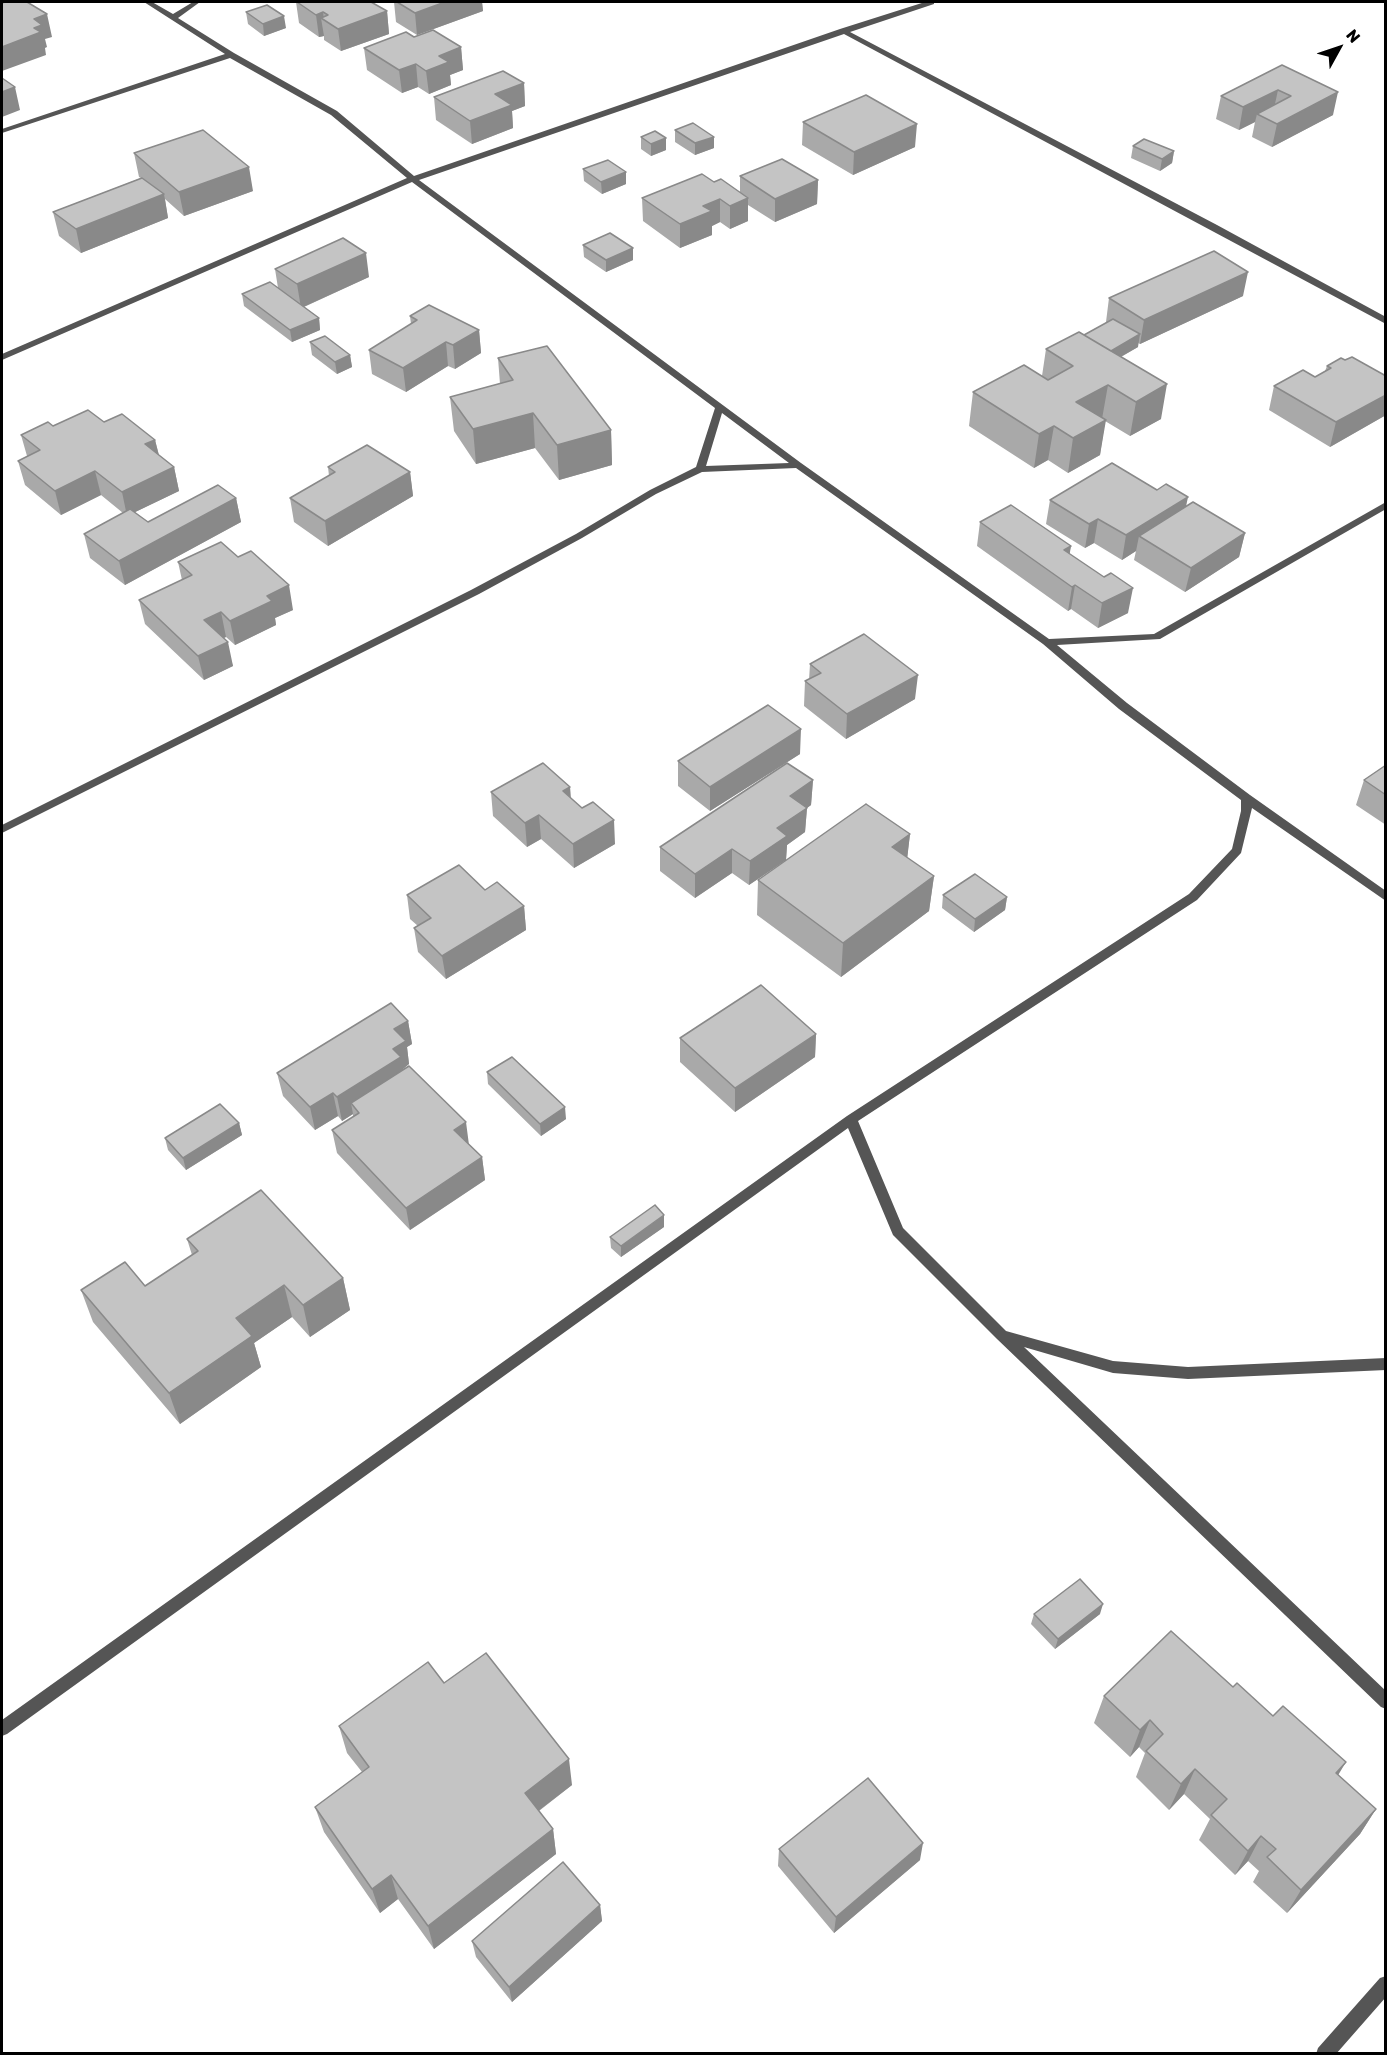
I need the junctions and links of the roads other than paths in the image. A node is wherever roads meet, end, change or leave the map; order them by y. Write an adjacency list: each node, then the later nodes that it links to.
1 (148, 2): 4 (street)
2 (197, 2): 4 (street)
3 (931, 2): 5 (street)
4 (172, 18): 6 (street)
5 (843, 31): 8 (street); 9 (street)
6 (231, 55): 7 (street); 8 (street)
7 (2, 131)
8 (413, 179): 10 (street); 11 (street)
9 (1386, 321)
10 (2, 357)
11 (720, 406): 12 (street); 13 (street)
12 (798, 465): 13 (street); 15 (street)
13 (700, 469): 17 (street)
14 (1386, 505): 15 (street)
15 (1047, 642): 16 (street)
16 (1246, 798): 18 (street); 19 (street)
17 (2, 828)
18 (1386, 897)
19 (852, 1119): 20 (street); 23 (street)
20 (1002, 1335): 21 (street); 22 (street)
21 (1386, 1364)
22 (1386, 1702)
23 (2, 1729)
24 (1386, 1984): 25 (street)
25 (1324, 2054)

